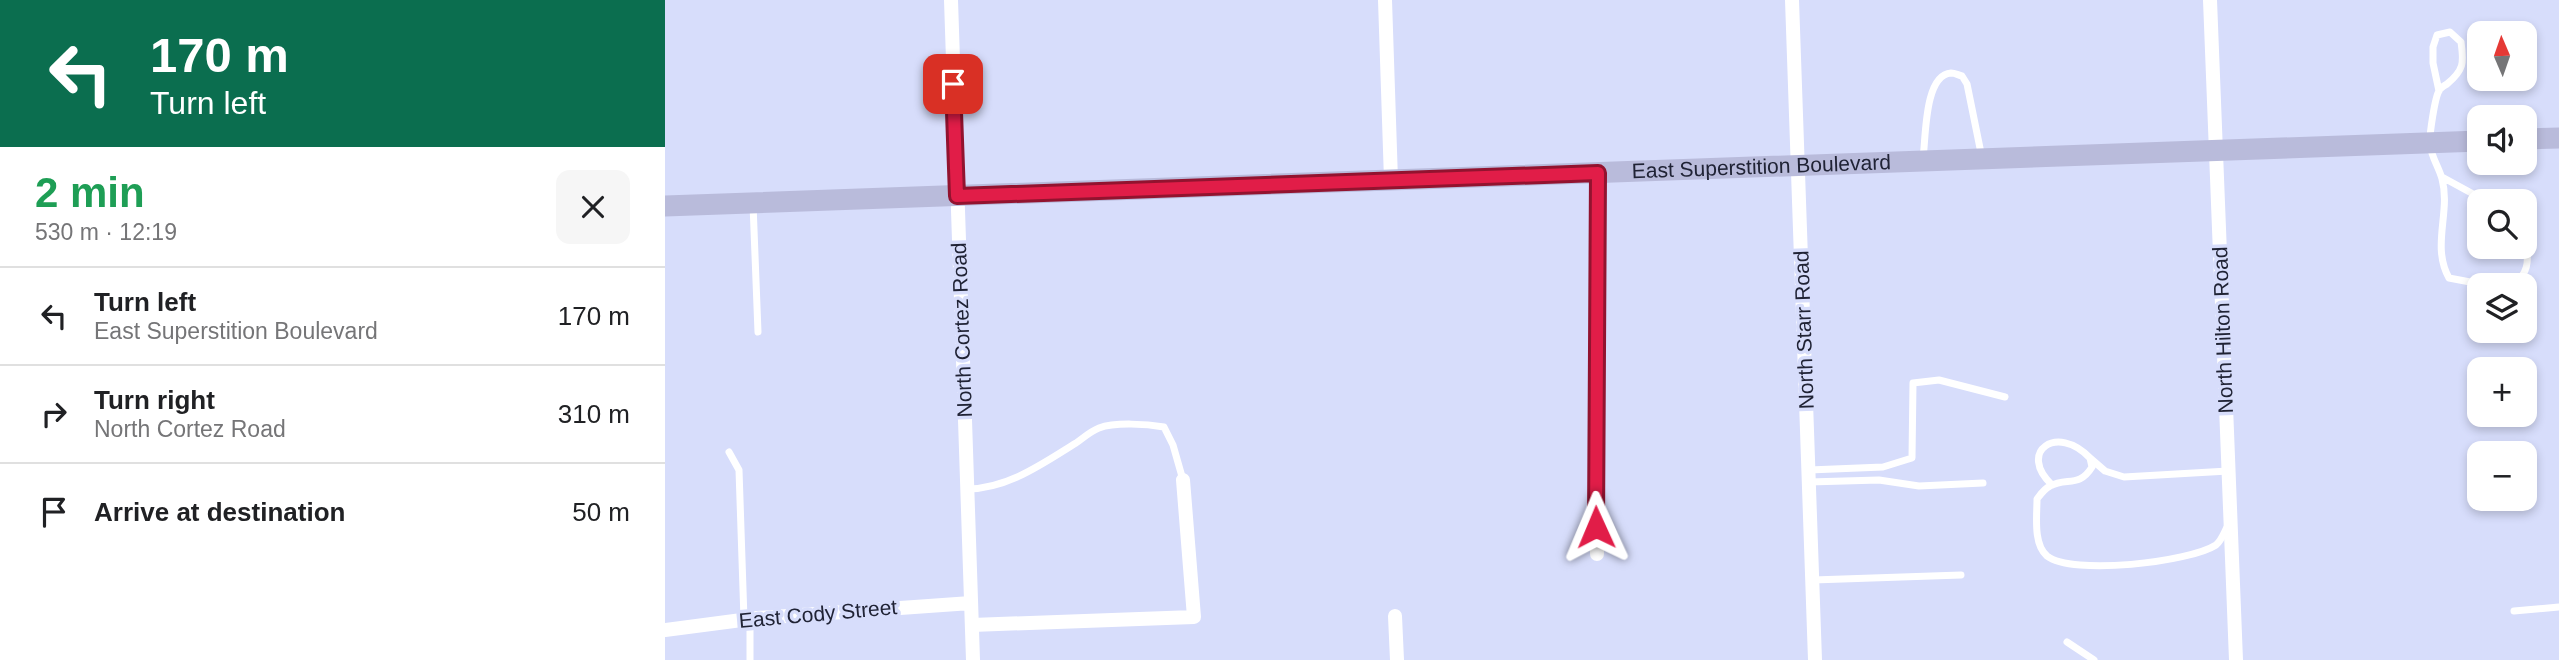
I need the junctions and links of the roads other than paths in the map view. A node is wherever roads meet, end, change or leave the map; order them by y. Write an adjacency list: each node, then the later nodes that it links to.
1 (951, 0): 18 (street, North Cortez Road)
2 (1385, 0): 16 (street)
3 (1792, 0): 13 (street, North Starr Road)
4 (2210, 0): 10 (street, North Hilton Road)
5 (2439, 91): 5 (lane); 9 (lane)
6 (2559, 138): 7 (main road)
7 (2537, 139)
8 (2467, 141): 9 (main road, East Superstition Boulevard)
9 (2430, 142): 10 (main road, East Superstition Boulevard); 15 (lane)
10 (2217, 150): 11 (main road, East Superstition Boulevard); 26 (street, North Hilton Road)
11 (1982, 159): 12 (main road, East Superstition Boulevard); 12 (lane)
12 (1923, 161): 13 (main road, East Superstition Boulevard)
13 (1798, 165): 14 (main road, East Superstition Boulevard); 27 (street, North Starr Road)
14 (1598, 173): 16 (main road, East Superstition Boulevard); 33 (street)
15 (2442, 177): 17 (lane); 21 (lane)
16 (1391, 180): 18 (main road, East Superstition Boulevard)
17 (2467, 191)
18 (957, 196): 19 (main road, East Superstition Boulevard); 31 (street, North Cortez Road)
19 (753, 203): 20 (main road, East Superstition Boulevard); 22 (lane)
20 (665, 206)
21 (2467, 281)
22 (758, 332)
23 (2005, 397): 27 (lane)
24 (729, 452): 40 (lane)
25 (2090, 458): 26 (lane); 30 (lane); 30 (lane)
26 (2229, 471): 32 (street, North Hilton Road)
27 (1808, 476): 29 (lane); 35 (street, North Starr Road)
28 (1182, 480): 31 (lane); 41 (street)
29 (1983, 483)
30 (2052, 485): 32 (lane)
31 (968, 489): 36 (street, North Cortez Road)
32 (2230, 520): 49 (street, North Hilton Road)
33 (1597, 554)
34 (1961, 575): 35 (lane)
35 (1812, 580): 47 (street, North Starr Road)
36 (971, 603): 40 (street, East Cody Street); 41 (street, North Cortez Road)
37 (2559, 607): 38 (lane)
38 (2514, 611)
39 (1395, 616): 46 (street)
40 (747, 619): 42 (street, East Cody Street); 44 (lane)
41 (972, 625): 45 (street, North Cortez Road)
42 (665, 630)
43 (2067, 642): 48 (lane)
44 (750, 660)
45 (973, 660)
46 (1397, 660)
47 (1815, 660)
48 (2094, 660)
49 (2236, 660)

